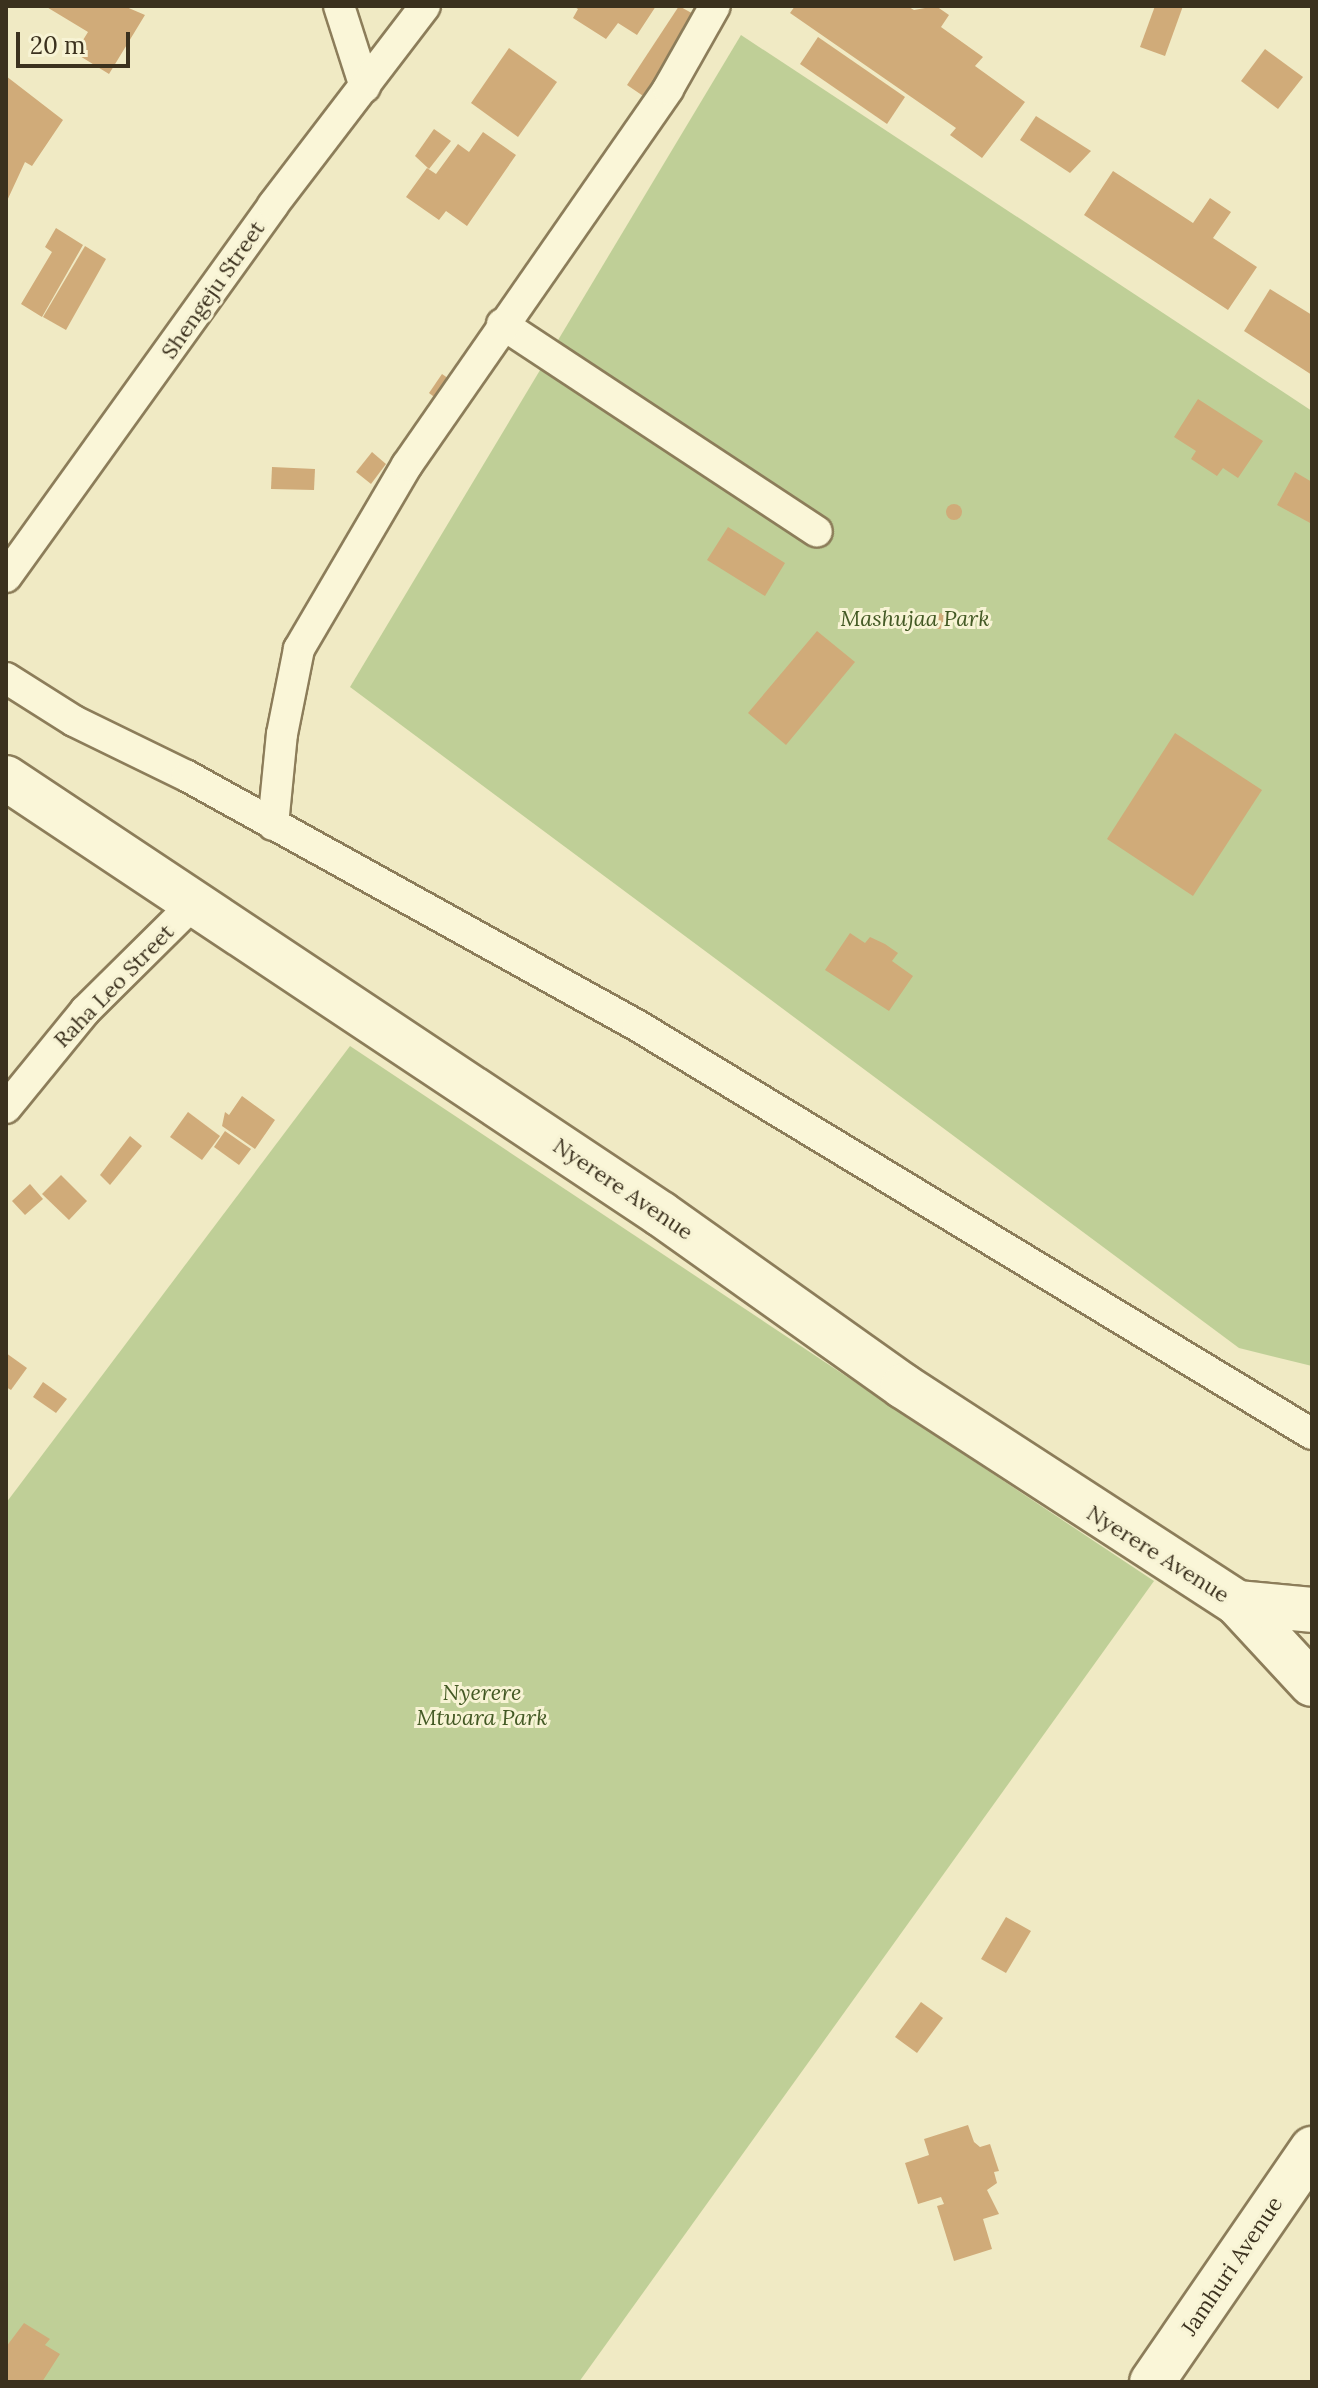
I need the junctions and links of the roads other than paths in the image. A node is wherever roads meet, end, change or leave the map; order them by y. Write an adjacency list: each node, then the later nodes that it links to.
1 (339, 6): 4 (street)
2 (425, 6): 4 (street, Shengeju Street)
3 (715, 6): 5 (street)
4 (365, 87): 7 (street, Shengeju Street)
5 (502, 324): 6 (street); 10 (street)
6 (817, 532)
7 (6, 577)
8 (6, 678): 10 (street)
9 (6, 778): 11 (street, Nyerere Avenue)
10 (273, 825): 13 (street)
11 (194, 903): 12 (street, Raha Leo Street); 14 (street, Nyerere Avenue)
12 (6, 1108)
13 (1312, 1434)
14 (1237, 1603): 15 (street); 16 (street)
15 (1312, 1610)
16 (1312, 1684)
17 (1312, 2149): 18 (street, Jamhuri Avenue)
18 (1152, 2382)

